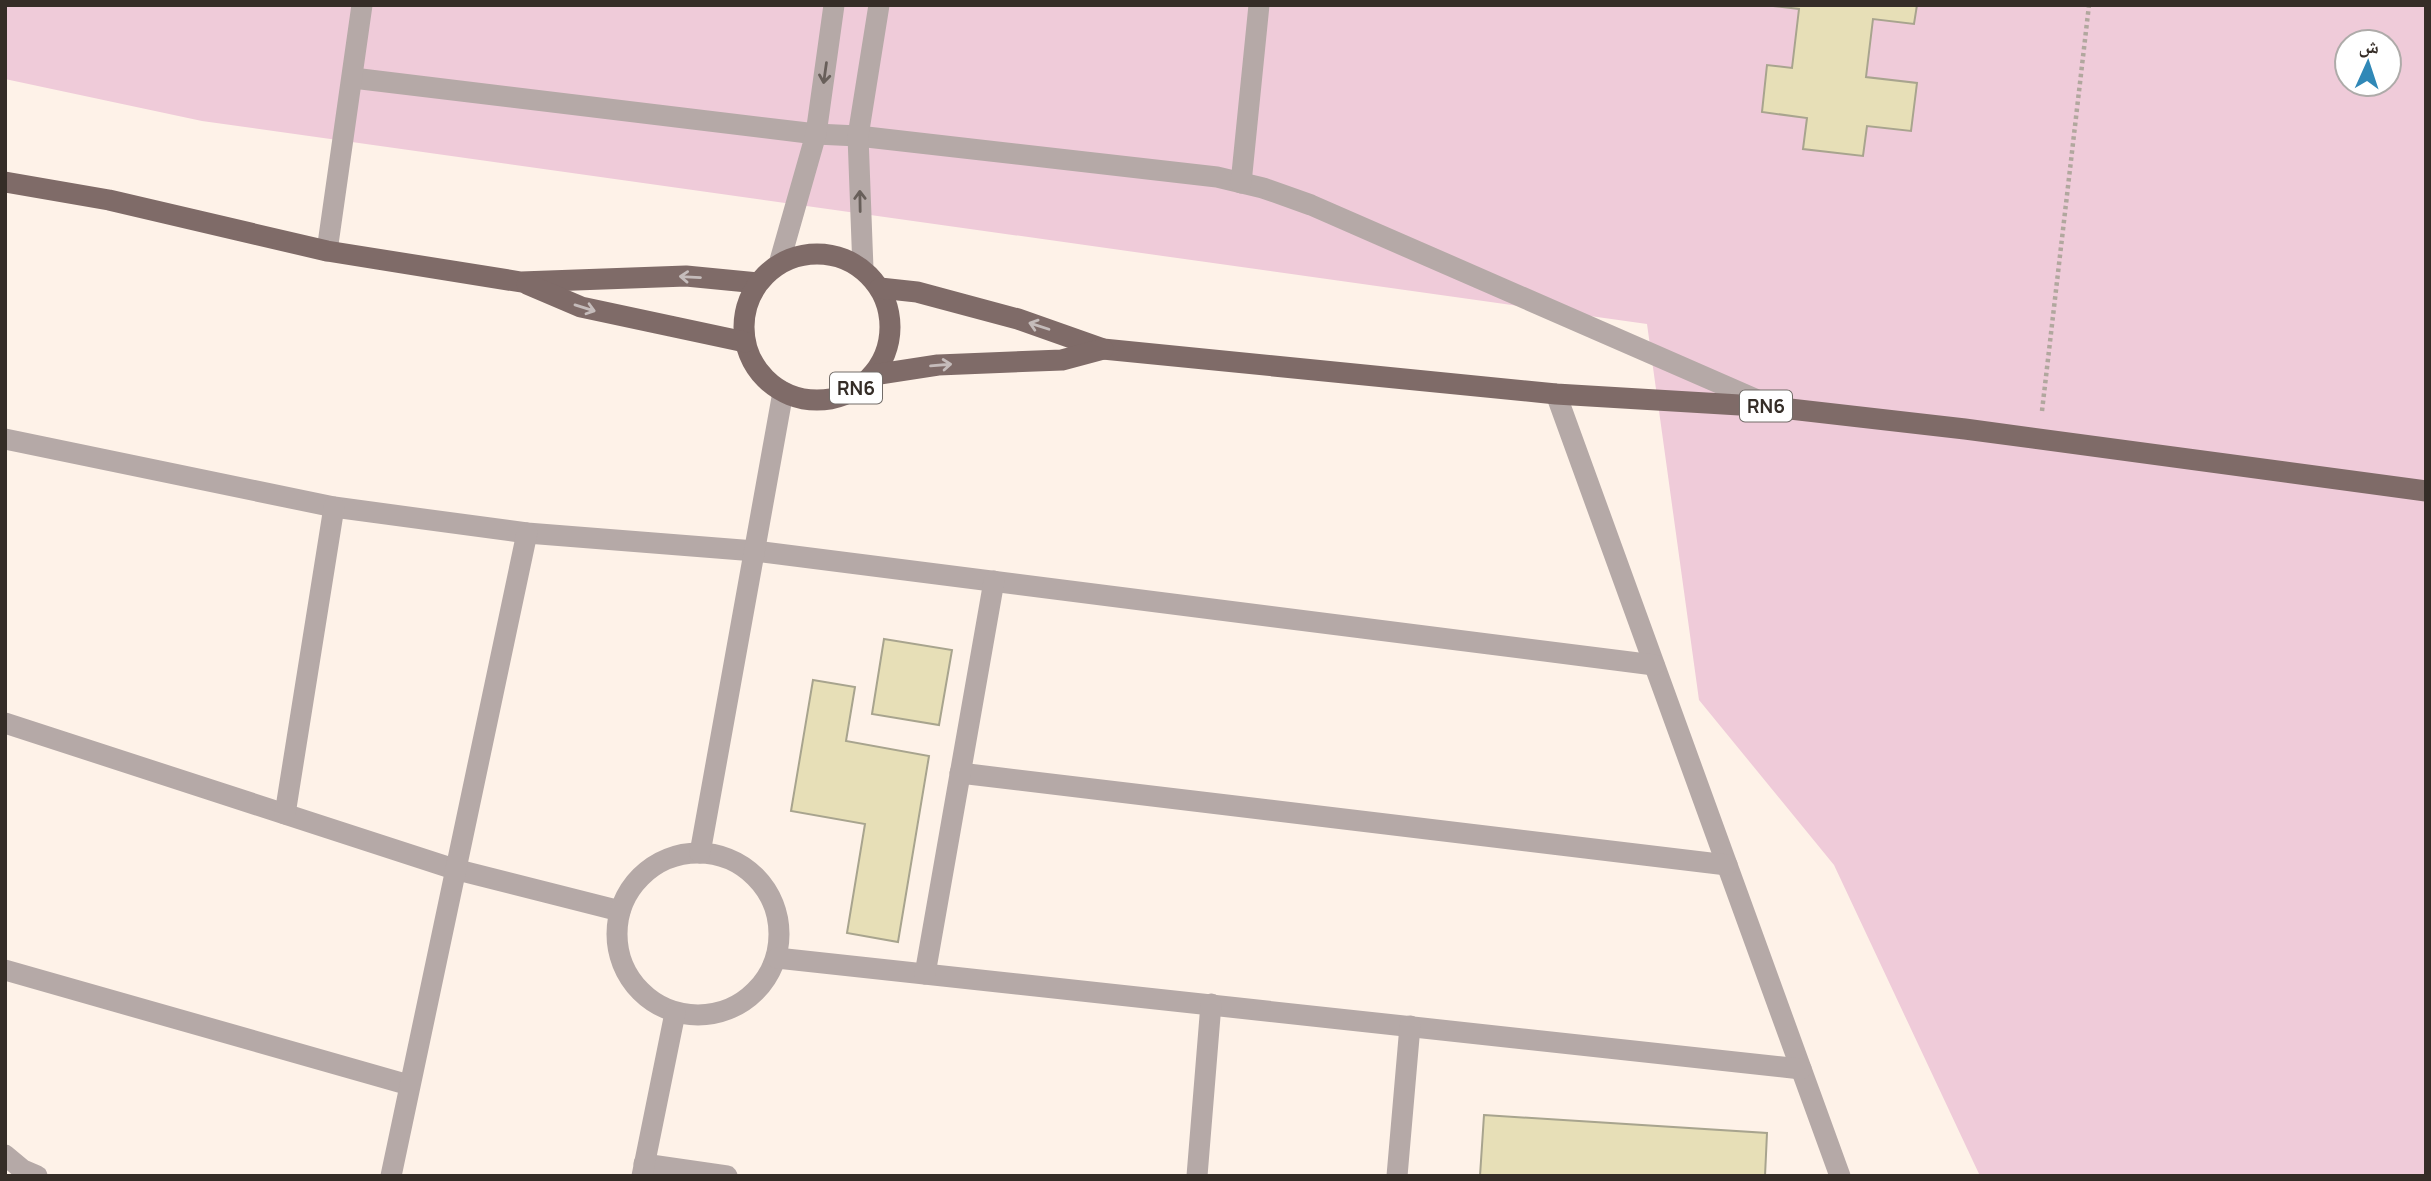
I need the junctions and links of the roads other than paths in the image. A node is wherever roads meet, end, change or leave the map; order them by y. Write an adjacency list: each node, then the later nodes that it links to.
1 (362, 5): 5 (street)
2 (834, 5): 6 (street, one-way to 6)
3 (879, 5): 7 (street)
4 (1259, 5): 9 (street)
5 (353, 78): 6 (street); 10 (street)
6 (817, 134): 7 (street); 11 (street)
7 (858, 136): 9 (street); 12 (street, one-way to 7)
8 (5, 182): 10 (main road)
9 (1241, 183): 21 (street)
10 (327, 251): 13 (main road)
11 (779, 264): 12 (main road, RN6); 14 (main road, RN6)
12 (863, 270): 15 (main road, RN6)
13 (521, 282): 14 (main road, one-way to 13); 16 (main road, one-way to 16)
14 (758, 283): 16 (main road, RN6)
15 (880, 288): 17 (main road, RN6, one-way to 15); 18 (main road, RN6)
16 (745, 342): 19 (main road, RN6)
17 (1103, 349): 18 (main road, RN6, one-way to 17); 20 (main road, RN6)
18 (873, 375): 19 (main road, RN6)
19 (783, 392): 26 (street)
20 (1556, 394): 21 (main road, RN6); 28 (street)
21 (1773, 407): 23 (main road, RN6)
22 (5, 439): 24 (street)
23 (2426, 491)
24 (334, 507): 25 (street); 31 (street)
25 (527, 533): 26 (street); 34 (street)
26 (755, 551): 27 (street); 32 (street)
27 (994, 581): 28 (street); 30 (street)
28 (1654, 665): 33 (street)
29 (5, 723): 31 (street)
30 (960, 773): 33 (street); 38 (street)
31 (285, 814): 34 (street)
32 (701, 853): 35 (street); 36 (street)
33 (1727, 865): 42 (street)
34 (454, 869): 35 (street); 43 (street)
35 (620, 911): 40 (street)
36 (777, 958): 38 (street); 40 (street)
37 (5, 970): 43 (street)
38 (925, 974): 39 (street)
39 (1211, 1004): 41 (street); 49 (street)
40 (675, 1013): 45 (street)
41 (1410, 1026): 42 (street); 50 (street)
42 (1801, 1069): 51 (street)
43 (409, 1085): 47 (street)
44 (5, 1155): 46 (street)
45 (643, 1170): 48 (street)
46 (37, 1176)
47 (391, 1176)
48 (727, 1176)
49 (1197, 1176)
50 (1397, 1176)
51 (1840, 1176)

